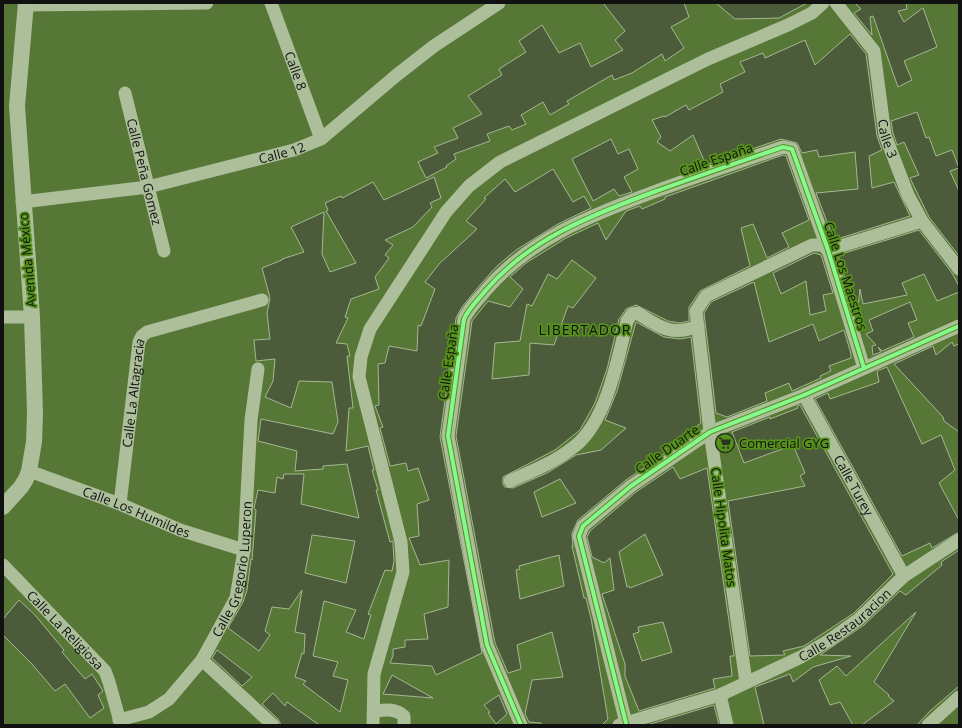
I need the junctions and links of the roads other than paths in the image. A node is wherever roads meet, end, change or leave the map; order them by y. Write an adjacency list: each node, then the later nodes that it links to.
1 (207, 3): 6 (street)
2 (271, 3): 8 (street, Calle 8)
3 (498, 3): 8 (street, Calle 12)
4 (823, 3): 37 (street)
5 (836, 3): 12 (street, Calle 3)
6 (26, 4): 11 (street, Avenida México)
7 (125, 93): 10 (street, Calle Peña Gomez)
8 (321, 139): 10 (street, Calle 12)
9 (788, 147): 13 (street, Calle Los Maestros); 44 (street, Calle España)
10 (148, 187): 11 (street, Calle 12); 14 (street, Calle Peña Gomez)
11 (22, 202): 18 (street, Avenida México)
12 (922, 221): 13 (street, Calle Hipolita Matos); 15 (street, Calle 3)
13 (828, 250): 19 (street, Calle Hipolita Matos); 21 (street, Calle Los Maestros)
14 (164, 251)
15 (959, 270)
16 (262, 300): 27 (street, Calle La Altagracia)
17 (3, 316): 18 (street)
18 (32, 317): 25 (street, Avenida México)
19 (698, 326): 24 (street, Calle Hipolita Matos); 26 (street)
20 (959, 326): 21 (street, Calle Duarte)
21 (864, 368): 23 (street, Calle Duarte)
22 (258, 369): 30 (street, Calle Gregorio Luperon)
23 (804, 395): 24 (street, Calle Duarte); 32 (street, Calle Turey)
24 (710, 432): 34 (street, Calle Hipolita Matos); 40 (street, Calle Duarte)
25 (29, 471): 27 (street, Calle Los Humildes); 28 (street, Avenida México)
26 (510, 481)
27 (120, 504): 30 (street, Calle Los Humildes)
28 (3, 508)
29 (959, 540): 32 (street, Calle Restauracion)
30 (244, 550): 33 (street, Calle Gregorio Luperon)
31 (3, 565): 39 (street, Calle La Religiosa)
32 (904, 576): 34 (street, Calle Restauracion)
33 (202, 660): 39 (street, Calle Gregorio Luperon); 41 (street)
34 (746, 682): 35 (street, Calle Restauracion)
35 (720, 695): 38 (street); 40 (street)
36 (959, 697): 45 (street)
37 (374, 711): 42 (street); 43 (street)
38 (726, 721)
39 (120, 722)
40 (622, 724)
41 (273, 725)
42 (373, 725)
43 (404, 725)
44 (521, 725)
45 (928, 725)

